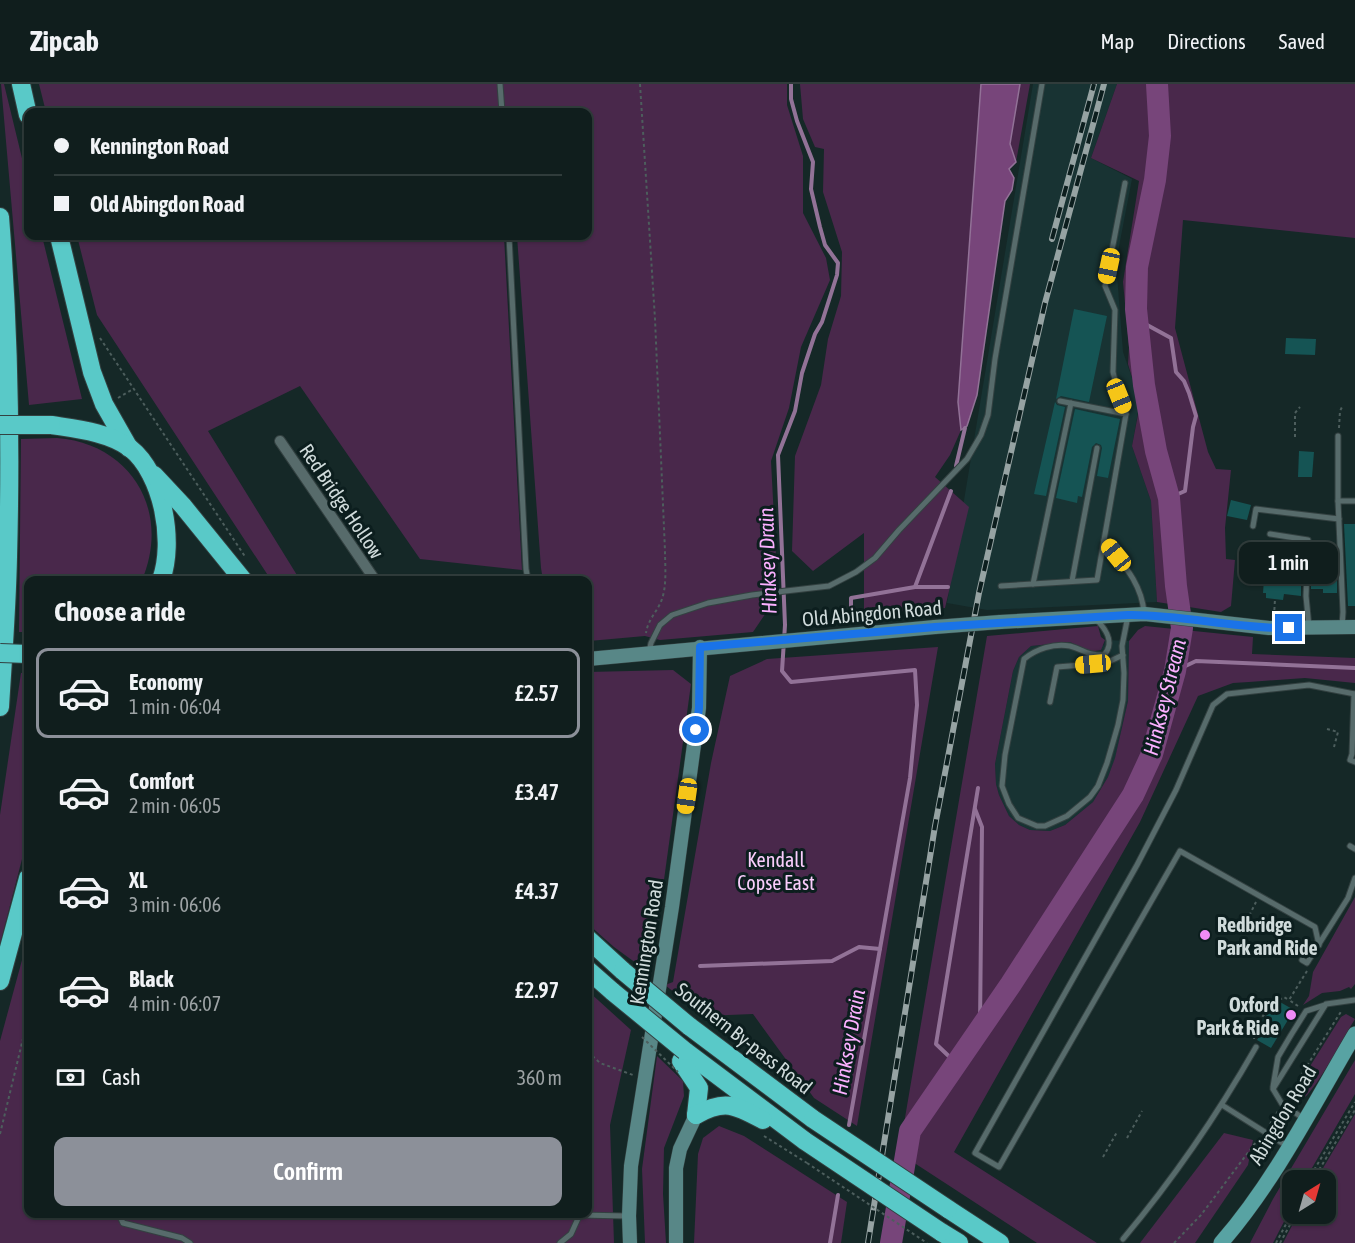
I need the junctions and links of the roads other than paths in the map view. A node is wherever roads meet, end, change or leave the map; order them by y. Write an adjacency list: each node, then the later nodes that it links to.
1 (21, 84): 4 (highway)
2 (500, 84): 5 (lane)
3 (1042, 84): 39 (lane)
4 (26, 108)
5 (502, 108)
6 (1125, 183): 12 (lane)
7 (0, 217): 47 (highway)
8 (59, 240): 16 (highway)
9 (509, 240): 28 (lane)
10 (1060, 400): 11 (lane)
11 (1071, 403): 12 (lane); 30 (lane)
12 (1126, 414): 24 (lane)
13 (0, 425): 16 (highway, bridge)
14 (1338, 436): 19 (lane)
15 (280, 441): 27 (street, Red Bridge Hollow)
16 (129, 448): 18 (highway)
17 (1097, 448): 29 (lane)
18 (144, 465): 25 (highway); 26 (highway)
19 (1338, 501): 20 (lane); 21 (lane)
20 (1355, 501)
21 (1339, 519): 22 (lane); 36 (lane)
22 (1253, 526)
23 (1270, 534): 35 (lane)
24 (1104, 540): 29 (lane); 33 (lane)
25 (163, 576)
26 (240, 576)
27 (372, 576)
28 (527, 576)
29 (1072, 581): 30 (lane)
30 (1033, 584): 31 (lane)
31 (1001, 586)
32 (1128, 615): 33 (street, Old Abingdon Road); 34 (street, Old Abingdon Road); 42 (lane)
33 (1150, 615): 35 (street, Old Abingdon Road)
34 (1091, 617): 37 (street, Old Abingdon Road, bridge); 41 (lane)
35 (1309, 628): 36 (street, Old Abingdon Road)
36 (1348, 628)
37 (700, 647): 39 (street, Old Abingdon Road); 68 (street, Kennington Road)
38 (0, 653): 40 (highway, bridge)
39 (647, 653): 43 (street, Old Abingdon Road)
40 (24, 654)
41 (1104, 655): 42 (lane); 44 (lane)
42 (1123, 655): 44 (lane)
43 (592, 659)
44 (1106, 663): 46 (lane)
45 (1354, 694): 48 (lane); 52 (lane)
46 (1050, 702)
47 (0, 707)
48 (1355, 762)
49 (1355, 878): 52 (lane)
50 (24, 893): 55 (highway)
51 (592, 943): 79 (highway, Southern By-pass Road, bridge)
52 (1318, 945): 53 (lane)
53 (1305, 962)
54 (592, 974): 60 (highway, bridge)
55 (0, 981)
56 (1353, 1001): 57 (lane)
57 (1326, 1004): 61 (lane); 61 (lane)
58 (1355, 1034): 64 (main road, Abingdon Road)
59 (1256, 1047): 62 (lane)
60 (682, 1062): 63 (highway); 65 (highway)
61 (1273, 1089): 64 (lane)
62 (1222, 1105): 66 (lane); 73 (lane)
63 (696, 1115): 65 (highway); 77 (street)
64 (1305, 1119): 66 (main road, Abingdon Road)
65 (805, 1141): 72 (highway, bridge)
66 (1288, 1147): 71 (main road, Abingdon Road)
67 (592, 1214): 68 (lane)
68 (629, 1216): 76 (street, Kennington Road)
69 (120, 1218): 74 (lane)
70 (578, 1218): 75 (lane)
71 (1243, 1218): 80 (main road, Abingdon Road); 81 (main road, Abingdon Road)
72 (934, 1237): 78 (highway)
73 (1123, 1239)
74 (190, 1243)
75 (560, 1243)
76 (630, 1243)
77 (676, 1243)
78 (959, 1243)
79 (1000, 1243)
80 (1221, 1243)
81 (1235, 1243)

